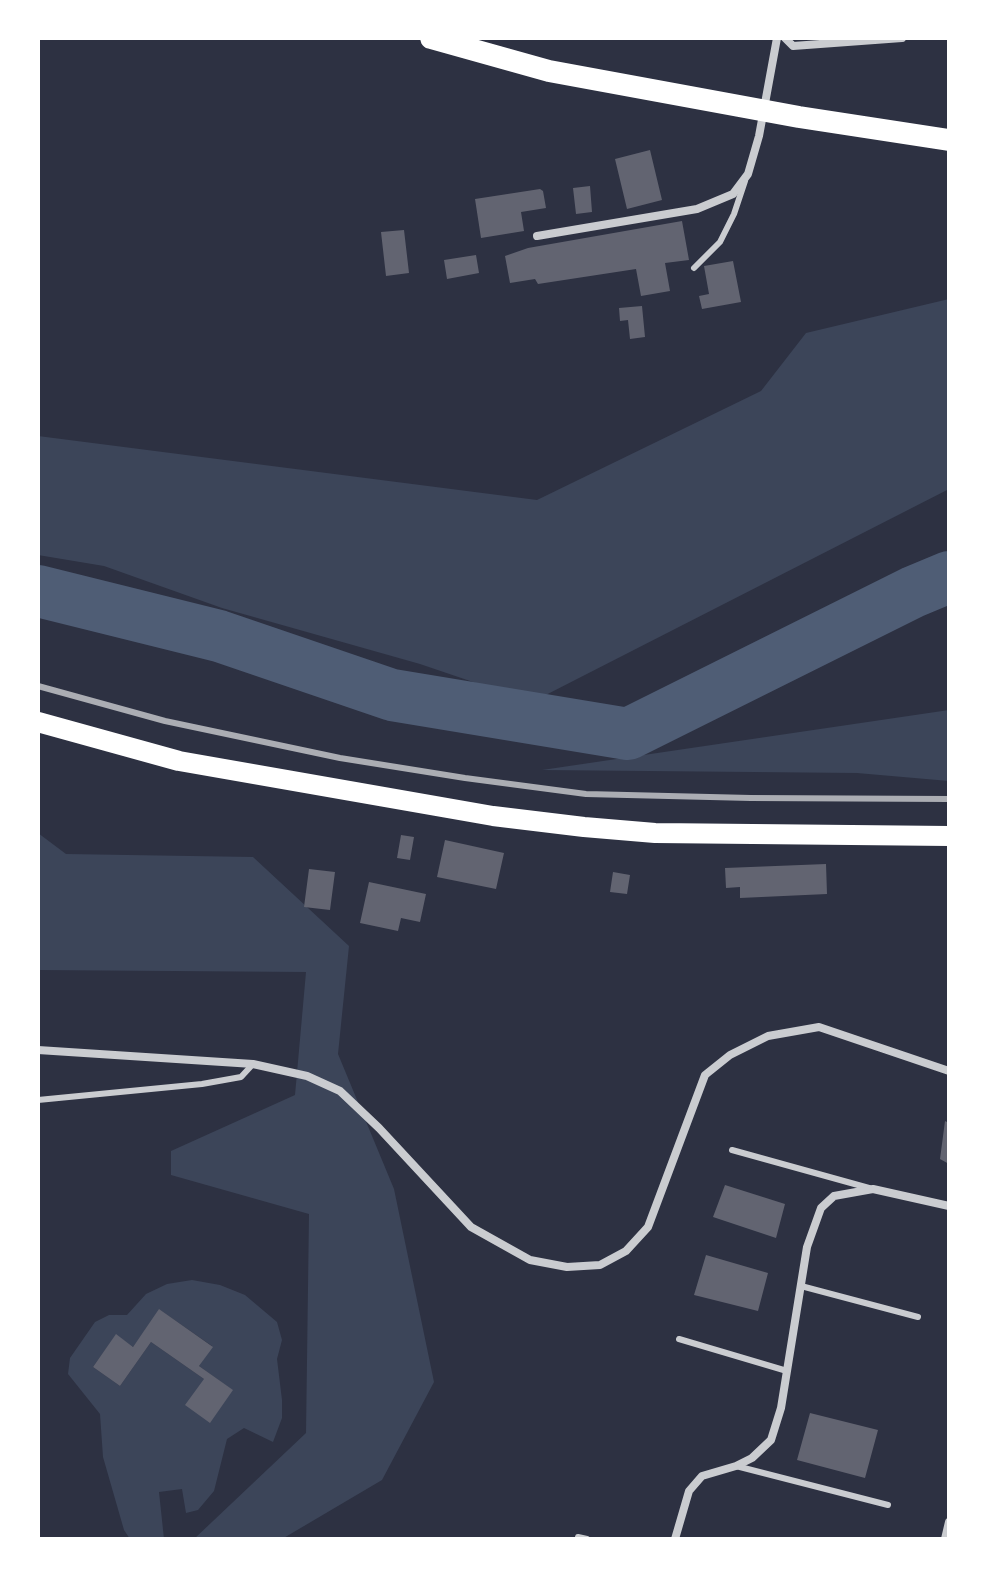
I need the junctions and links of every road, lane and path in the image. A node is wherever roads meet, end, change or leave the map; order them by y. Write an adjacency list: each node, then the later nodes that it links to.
1 (431, 38): 5 (highway)
2 (777, 38): 6 (street)
3 (785, 38): 4 (street)
4 (902, 38)
5 (949, 140)
6 (748, 174): 7 (street); 8 (lane)
7 (537, 236)
8 (694, 268)
9 (38, 722): 10 (main road)
10 (949, 836)
11 (38, 1050): 12 (street)
12 (253, 1064): 13 (street); 14 (lane)
13 (949, 1071)
14 (38, 1100)
15 (732, 1150): 16 (lane)
16 (873, 1189): 17 (street); 18 (street)
17 (949, 1206)
18 (801, 1286): 19 (lane); 21 (street)
19 (918, 1317)
20 (679, 1339): 21 (lane)
21 (787, 1371): 22 (street)
22 (736, 1466): 23 (lane); 27 (street)
23 (888, 1505)
24 (949, 1522): 28 (street)
25 (578, 1537): 26 (lane)
26 (587, 1539)
27 (675, 1539)
28 (945, 1539)

